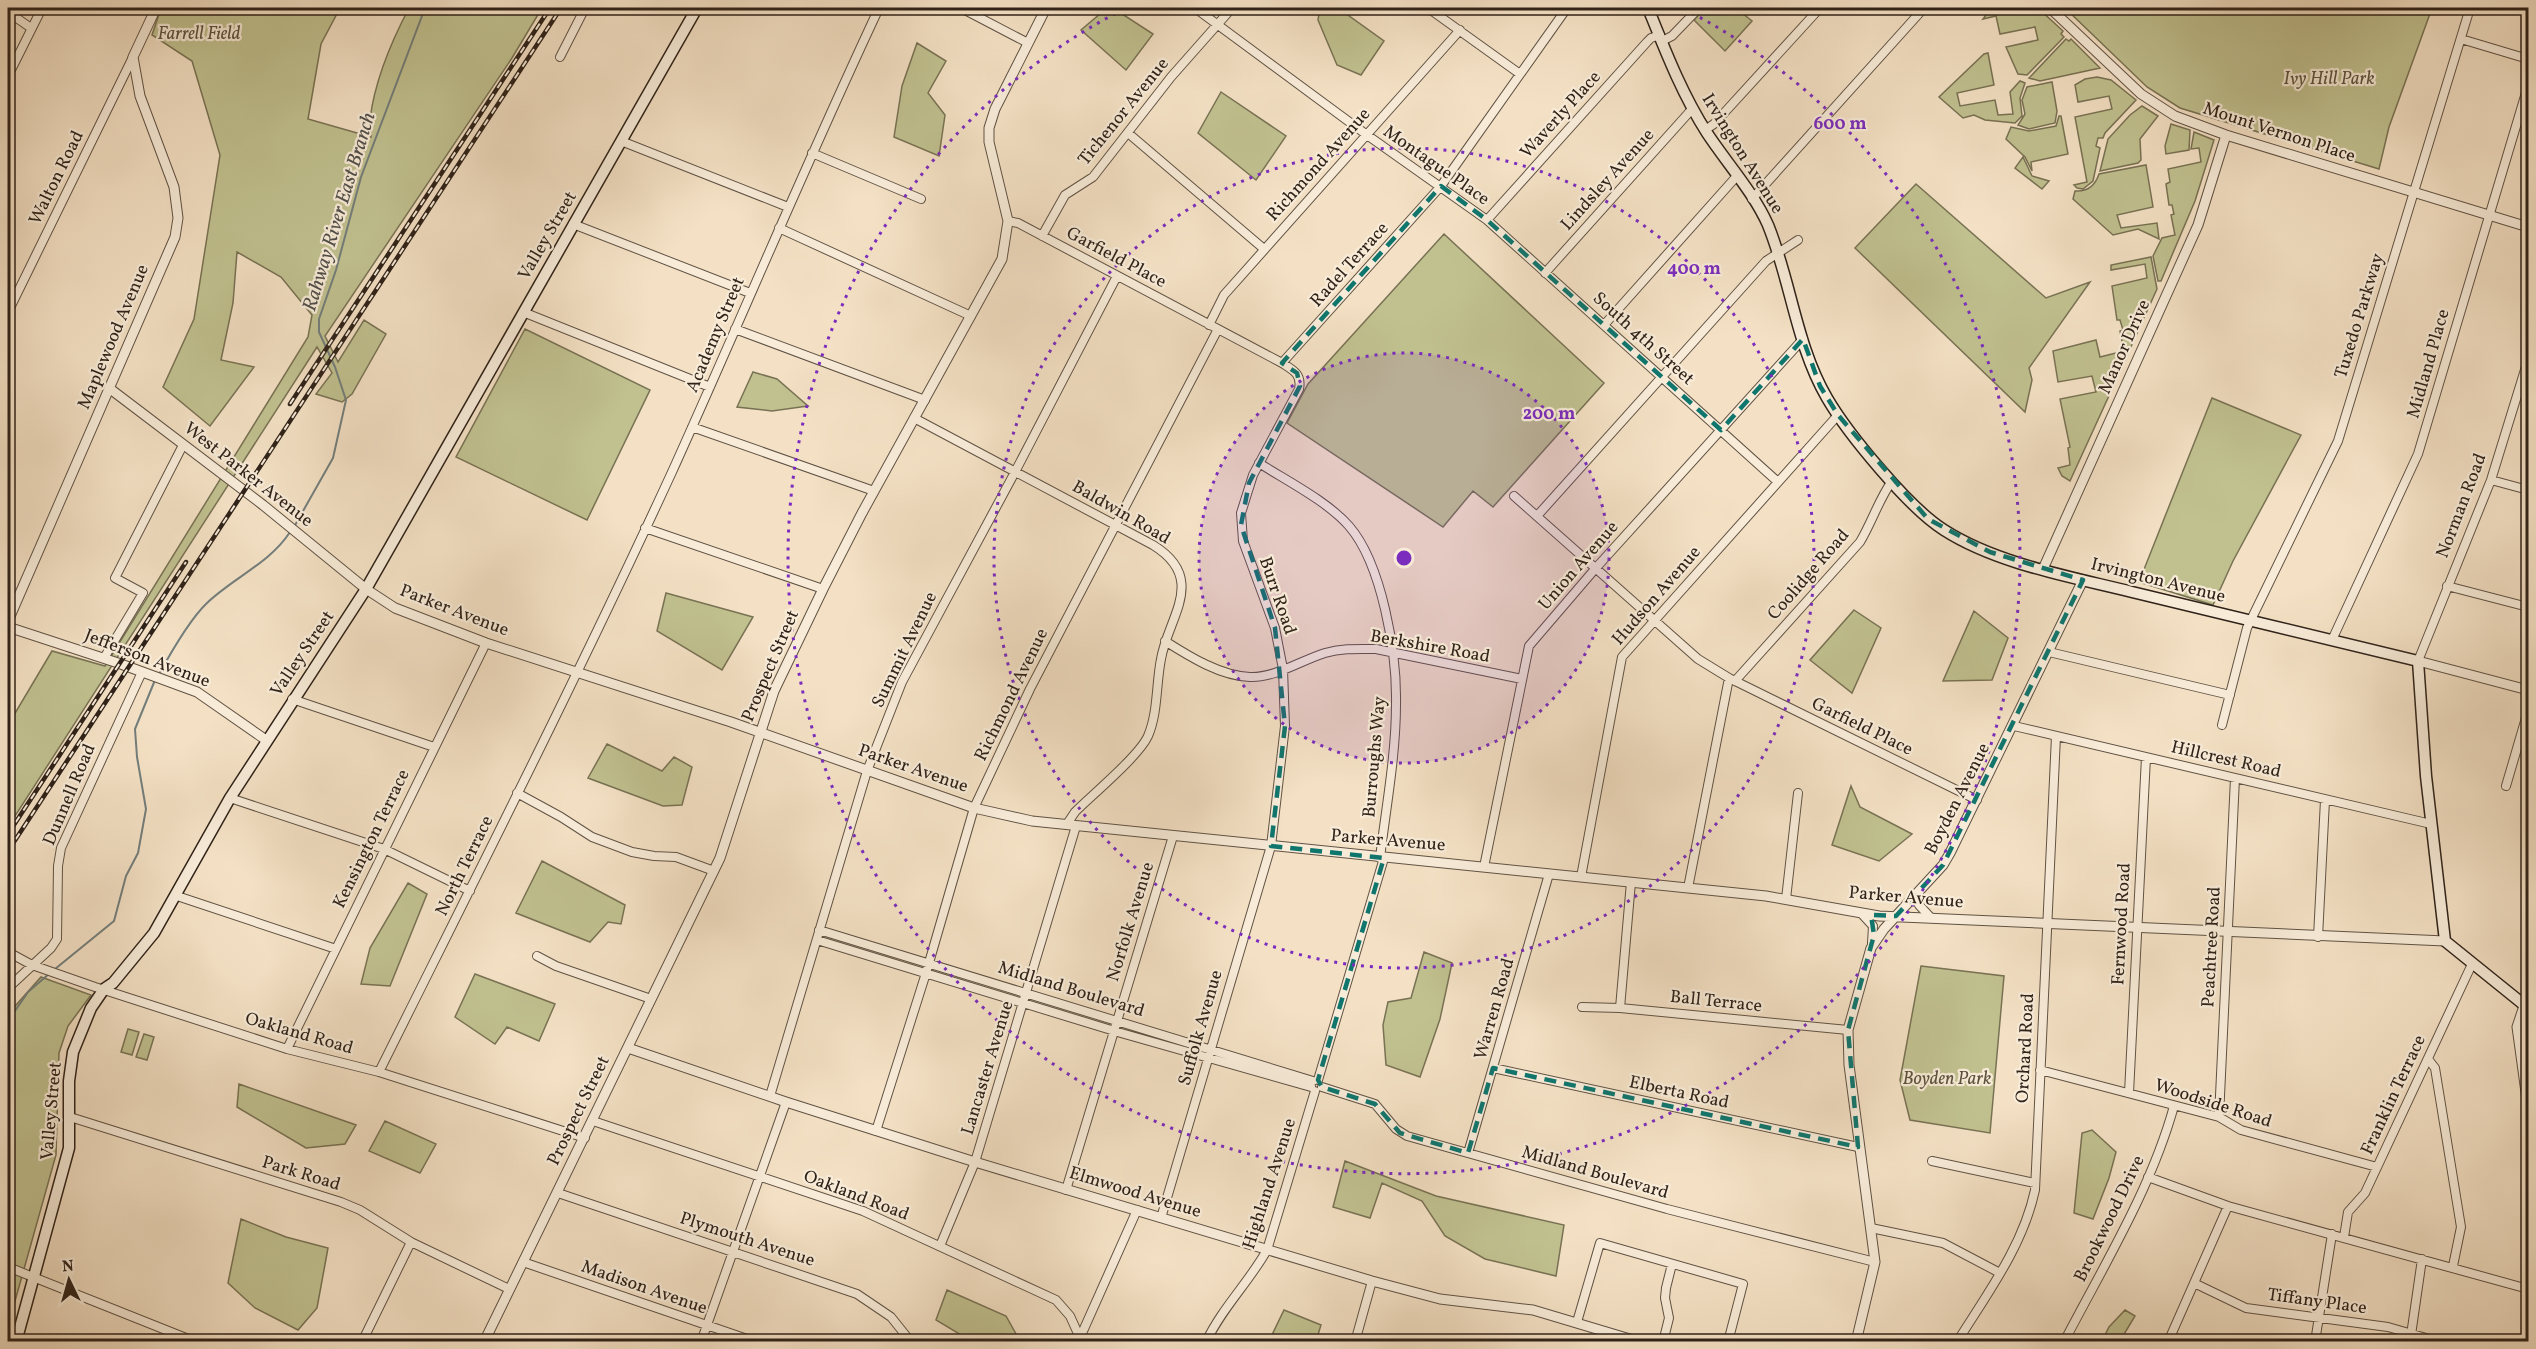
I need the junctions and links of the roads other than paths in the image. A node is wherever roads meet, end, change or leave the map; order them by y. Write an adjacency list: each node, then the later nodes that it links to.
1 (42, 8): 20 (street)
2 (156, 8): 25 (street)
3 (585, 8): 26 (street)
4 (697, 8): 36 (main road, Valley Street)
5 (879, 8): 37 (street, Academy Street)
6 (961, 8): 24 (street)
7 (1046, 8): 24 (street, Prospect Street)
8 (1195, 8): 19 (street, Montague Place)
9 (1232, 8): 19 (street, Tichenor Avenue)
10 (1428, 8): 21 (street)
11 (1567, 8): 28 (street, Radel Terrace)
12 (1648, 8): 22 (main road, Irvington Avenue)
13 (1699, 8): 22 (street, Waverly Place)
14 (1820, 8): 32 (street)
15 (1924, 8): 42 (street)
16 (2470, 8): 23 (street, Tuxedo Parkway)
17 (2051, 9): 35 (street, Mount Vernon Place)
18 (8, 12): 20 (street)
19 (1217, 24): 33 (street, Tichenor Avenue); 34 (street, Montague Place)
20 (31, 28): 29 (street)
21 (1460, 30): 28 (street); 34 (street, Richmond Avenue)
22 (1661, 38): 31 (main road, Irvington Avenue); 45 (street, Waverly Place)
23 (2461, 39): 27 (street); 40 (street, Tuxedo Parkway)
24 (1028, 43): 46 (street, Prospect Street)
25 (132, 57): 57 (street, Walton Road); 69 (street, Maplewood Avenue)
26 (560, 57)
27 (2529, 59)
28 (1520, 74): 39 (street, Radel Terrace)
29 (8, 76)
30 (2529, 86): 44 (street, Midland Place)
31 (1693, 108): 32 (main road, Irvington Avenue); 54 (street, Lindsley Avenue)
32 (1705, 130): 38 (main road, Irvington Avenue)
33 (1128, 133): 50 (street, Tichenor Avenue); 52 (street)
34 (1367, 135): 39 (street, Montague Place); 52 (street, Richmond Avenue)
35 (2226, 135): 40 (street, Mount Vernon Place); 88 (street, Manor Drive)
36 (621, 141): 43 (street); 47 (main road, Valley Street)
37 (812, 153): 41 (street); 43 (street, Academy Street)
38 (1736, 177): 42 (main road, Irvington Avenue); 61 (street)
39 (1441, 186): 45 (street, Montague Place); 66 (street, Radel Terrace)
40 (2414, 192): 44 (street, Mount Vernon Place); 96 (street, Tuxedo Parkway)
41 (921, 199)
42 (1752, 199): 53 (main road, Irvington Avenue)
43 (788, 207): 49 (street, Academy Street)
44 (2488, 215): 48 (street, Mount Vernon Place); 98 (street, Midland Place)
45 (1487, 220): 54 (street, South 4th Street)
46 (1008, 221): 50 (street, Garfield Place); 59 (street, Prospect Street)
47 (573, 224): 56 (street); 58 (main road, Valley Street)
48 (2529, 227)
49 (779, 228): 56 (street, Academy Street); 59 (street)
50 (1042, 236): 55 (street, Garfield Place)
51 (1798, 240): 53 (street)
52 (1264, 249): 60 (street, Richmond Avenue)
53 (1777, 252): 64 (main road, Irvington Avenue); 67 (street)
54 (1545, 273): 61 (street, South 4th Street)
55 (1118, 276): 60 (street, Garfield Place); 77 (street, Summit Avenue)
56 (750, 293): 62 (street, Academy Street)
57 (8, 312)
58 (523, 312): 68 (street); 91 (main road, Valley Street)
59 (971, 316): 70 (street, Prospect Street)
60 (1209, 325): 63 (street, Garfield Place)
61 (1604, 325): 67 (street, South 4th Street)
62 (735, 329): 68 (street, Academy Street); 70 (street)
63 (1218, 329): 66 (street); 85 (street, Richmond Avenue)
64 (1803, 339): 71 (main road, Irvington Avenue); 74 (street, Union Avenue)
65 (2529, 360): 79 (street, Norman Road)
66 (1282, 363): 76 (street, Burr Road)
67 (1663, 376): 74 (street, South 4th Street); 84 (street)
68 (710, 387): 73 (street, Academy Street)
69 (110, 388): 75 (street, West Parker Avenue); 94 (street, Maplewood Avenue)
70 (925, 400): 72 (street, Prospect Street)
71 (1838, 415): 78 (main road, Irvington Avenue); 80 (street, Hudson Avenue)
72 (914, 418): 77 (street, Baldwin Road); 81 (street, Prospect Street)
73 (692, 427): 81 (street); 86 (street, Academy Street)
74 (1721, 430): 80 (street, South 4th Street); 87 (street, Union Avenue)
75 (183, 445): 91 (street, West Parker Avenue); 103 (street)
76 (1259, 463): 102 (street, Burroughs Way); 105 (street, Burr Road)
77 (1015, 472): 85 (street, Baldwin Road); 121 (street, Summit Avenue)
78 (1892, 480): 88 (main road, Irvington Avenue); 109 (street, Coolidge Road)
79 (2491, 480): 82 (street); 90 (street, Norman Road)
80 (1778, 482): 95 (street, Hudson Avenue)
81 (874, 490): 92 (street, Prospect Street)
82 (2529, 490)
83 (1514, 496): 84 (street, Garfield Place)
84 (1538, 516): 87 (street, Garfield Place)
85 (1116, 525): 99 (street, Baldwin Road); 129 (street, Richmond Avenue)
86 (645, 528): 92 (street); 106 (street, Academy Street)
87 (1595, 569): 95 (street, Garfield Place); 108 (street, Union Avenue)
88 (2043, 569): 89 (main road, Irvington Avenue)
89 (2083, 580): 96 (main road, Irvington Avenue); 101 (street, Boyden Avenue)
90 (2447, 586): 93 (street); 104 (street, Norman Road)
91 (366, 589): 100 (street, Parker Avenue); 112 (main road, Valley Street)
92 (823, 590): 116 (street, Prospect Street)
93 (2529, 608)
94 (8, 621)
95 (1653, 621): 109 (street, Garfield Place); 139 (street, Hudson Avenue)
96 (2250, 621): 98 (main road, Irvington Avenue); 111 (street, Tuxedo Parkway)
97 (8, 627): 103 (street, Jefferson Avenue)
98 (2332, 640): 104 (main road, Irvington Avenue)
99 (1165, 641): 105 (street, Berkshire Road); 131 (street, Baldwin Road)
100 (486, 643): 106 (street, Parker Avenue); 119 (street, Kensington Terrace)
101 (2049, 652): 111 (street); 115 (street, Boyden Avenue)
102 (1392, 653): 105 (street, Berkshire Road); 108 (street, Berkshire Road); 135 (street, Burroughs Way)
103 (104, 658): 107 (street, Jefferson Avenue)
104 (2418, 662): 110 (street); 130 (main road)
105 (1283, 669): 133 (street, Burr Road)
106 (575, 671): 116 (street, Parker Avenue); 124 (street, North Terrace)
107 (142, 672): 118 (street, Jefferson Avenue); 162 (street, Dunnell Road)
108 (1522, 679): 136 (street, Union Avenue)
109 (1732, 679): 127 (street, Garfield Place); 141 (street)
110 (2529, 690)
111 (2230, 695): 114 (street, Tuxedo Parkway)
112 (292, 699): 118 (main road, Valley Street); 119 (street)
113 (2529, 711): 123 (street)
114 (2222, 725)
115 (2014, 726): 117 (street, Hillcrest Road); 127 (street, Boyden Avenue)
116 (760, 733): 121 (street, Parker Avenue); 137 (street, Prospect Street)
117 (2056, 736): 120 (street, Hillcrest Road); 149 (street, Orchard Road)
118 (266, 740): 126 (main road, Valley Street)
119 (434, 747): 134 (street, Kensington Terrace)
120 (2146, 757): 122 (street, Hillcrest Road); 150 (street, Fernwood Road)
121 (867, 771): 129 (street, Parker Avenue); 151 (street, Summit Avenue)
122 (2235, 778): 128 (street, Hillcrest Road); 152 (street, Peachtree Road)
123 (2506, 786)
124 (517, 793): 137 (street); 142 (street, North Terrace)
125 (1798, 793): 145 (street)
126 (230, 798): 134 (street); 144 (main road, Valley Street)
127 (1977, 800): 143 (street, Boyden Avenue)
128 (2325, 800): 130 (street, Hillcrest Road); 153 (street)
129 (974, 808): 131 (street, Parker Avenue); 160 (street, Richmond Avenue)
130 (2432, 824): 155 (main road)
131 (1071, 825): 132 (street, Parker Avenue); 166 (street, Lancaster Avenue)
132 (1173, 836): 133 (street, Parker Avenue); 172 (street, Norfolk Avenue)
133 (1271, 846): 135 (street, Parker Avenue); 177 (street, Suffolk Avenue)
134 (384, 849): 142 (street); 157 (street, Kensington Terrace)
135 (1382, 858): 136 (street, Parker Avenue); 183 (street, Highland Avenue)
136 (1484, 867): 138 (street, Parker Avenue)
137 (714, 871): 167 (street, Prospect Street)
138 (1549, 874): 139 (street, Parker Avenue); 180 (street, Warren Road)
139 (1581, 877): 140 (street, Parker Avenue)
140 (1631, 882): 141 (street, Parker Avenue); 171 (street)
141 (1688, 888): 145 (street, Parker Avenue)
142 (470, 891): 182 (street, North Terrace)
143 (1919, 892): 147 (street, Boyden Avenue); 148 (street)
144 (177, 896): 157 (street); 165 (main road, Valley Street)
145 (1786, 899): 146 (street, Parker Avenue)
146 (1862, 914): 147 (street, Parker Avenue); 156 (street)
147 (1896, 916): 148 (street, Parker Avenue); 156 (street, Boyden Avenue)
148 (1931, 918): 149 (street, Parker Avenue)
149 (2047, 924): 150 (street, Parker Avenue); 181 (street, Orchard Road)
150 (2137, 928): 152 (street, Parker Avenue); 184 (street, Fernwood Road)
151 (819, 930): 154 (street, Summit Avenue); 160 (street, Midland Boulevard)
152 (2228, 932): 153 (street, Parker Avenue); 190 (street, Peachtree Road)
153 (2318, 937): 155 (street, Parker Avenue)
154 (817, 940): 163 (street, Midland Boulevard); 185 (street, Summit Avenue)
155 (2445, 941): 161 (main road)
156 (1871, 948): 174 (street, Boyden Avenue)
157 (336, 949): 176 (street, Kensington Terrace)
158 (8, 952): 162 (street, Oakland Road)
159 (537, 956): 167 (street)
160 (929, 963): 163 (street, Richmond Avenue); 166 (street, Midland Boulevard)
161 (2472, 964): 169 (main road); 179 (street, Franklin Terrace)
162 (32, 966): 164 (street, Dunnell Road); 165 (street, Oakland Road)
163 (926, 973): 168 (street, Midland Boulevard); 192 (street, Richmond Avenue)
164 (8, 988)
165 (104, 989): 176 (street, Oakland Road); 189 (main road, Valley Street)
166 (1026, 993): 168 (street, Lancaster Avenue); 172 (street, Midland Boulevard)
167 (651, 999): 175 (street, Prospect Street)
168 (1023, 1002): 173 (street, Midland Boulevard); 197 (street, Lancaster Avenue)
169 (2527, 1002): 188 (street)
170 (1581, 1007): 171 (street, Ball Terrace)
171 (1620, 1008): 174 (street, Ball Terrace)
172 (1118, 1020): 173 (street, Norfolk Avenue); 177 (street, Midland Boulevard)
173 (1114, 1030): 178 (street, Midland Boulevard); 202 (street, Norfolk Avenue)
174 (1848, 1030): 194 (street, Boyden Avenue)
175 (628, 1048): 185 (street, Elmwood Avenue); 191 (street, Prospect Street)
176 (287, 1049): 182 (street, Oakland Road)
177 (1211, 1049): 178 (street, Suffolk Avenue); 183 (street, Midland Boulevard)
178 (1208, 1058): 183 (street, Midland Boulevard); 206 (street, Suffolk Avenue)
179 (2428, 1059): 198 (street, Franklin Terrace); 218 (street)
180 (1493, 1068): 194 (street, Elberta Road); 195 (street, Warren Road)
181 (2040, 1070): 184 (street, Woodside Road); 201 (street, Orchard Road)
182 (379, 1072): 193 (street, Oakland Road)
183 (1316, 1085): 195 (street, Midland Boulevard); 212 (street, Highland Avenue)
184 (2129, 1093): 187 (street, Woodside Road)
185 (770, 1096): 186 (street, Elmwood Avenue)
186 (786, 1102): 192 (street, Elmwood Avenue); 199 (street)
187 (2174, 1106): 190 (street, Woodside Road); 200 (street, Brookwood Drive)
188 (2529, 1107)
189 (70, 1117): 210 (street, Park Road); 221 (main road, Valley Street)
190 (2219, 1118): 198 (street, Woodside Road)
191 (593, 1120): 193 (street, Prospect Street); 199 (street, Oakland Road)
192 (876, 1131): 197 (street, Elmwood Avenue)
193 (585, 1138): 203 (street, Prospect Street)
194 (1858, 1147): 207 (street, Boyden Avenue)
195 (1468, 1153): 216 (street, Midland Boulevard)
196 (1932, 1161): 201 (street)
197 (975, 1162): 202 (street, Elmwood Avenue); 211 (street, Lancaster Avenue)
198 (2377, 1167): 209 (street, Franklin Terrace)
199 (760, 1177): 211 (street, Oakland Road); 213 (street)
200 (2148, 1177): 204 (street); 245 (street, Brookwood Drive)
201 (2035, 1183): 220 (street, Orchard Road)
202 (1066, 1190): 205 (street, Elmwood Avenue)
203 (558, 1193): 213 (street, Plymouth Avenue); 215 (street, Prospect Street)
204 (2228, 1206): 208 (street); 223 (street)
205 (1137, 1210): 206 (street, Elmwood Avenue); 230 (street)
206 (1161, 1218): 212 (street, Elmwood Avenue)
207 (1871, 1228): 216 (street, Boyden Avenue); 220 (street)
208 (2332, 1234): 209 (street); 226 (street)
209 (2344, 1236): 214 (street)
210 (411, 1242): 224 (street, Park Road); 233 (street)
211 (940, 1246): 230 (street, Oakland Road)
212 (1267, 1250): 222 (street, Elmwood Avenue); 238 (street, Highland Avenue)
213 (733, 1251): 228 (street); 237 (street, Plymouth Avenue)
214 (2422, 1259): 218 (street); 229 (street)
215 (523, 1262): 224 (street, Prospect Street); 228 (street, Madison Avenue)
216 (1875, 1262): 243 (street, Boyden Avenue)
217 (1672, 1264): 227 (street); 241 (street); 242 (street)
218 (2453, 1266): 225 (street)
219 (8, 1268): 221 (street)
220 (2000, 1273): 244 (street, Orchard Road)
221 (33, 1279): 231 (main road, Valley Street); 232 (street)
222 (1372, 1281): 227 (street, Elmwood Avenue); 239 (street)
223 (2194, 1283): 226 (street, Tiffany Place); 246 (street)
224 (509, 1289): 234 (street, Prospect Street)
225 (2529, 1289)
226 (2319, 1318): 229 (street, Tiffany Place); 247 (street)
227 (1577, 1322): 240 (street, Elmwood Avenue)
228 (707, 1325): 235 (street); 236 (street, Madison Avenue)
229 (2410, 1338): 248 (street, Tiffany Place)
230 (1079, 1340)
231 (16, 1341)
232 (196, 1341)
233 (362, 1341)
234 (484, 1341)
235 (701, 1341)
236 (756, 1341)
237 (911, 1341)
238 (1206, 1341)
239 (1355, 1341)
240 (1640, 1341)
241 (1663, 1341)
242 (1728, 1341)
243 (1856, 1341)
244 (1957, 1341)
245 (2064, 1341)
246 (2168, 1341)
247 (2315, 1341)
248 (2440, 1341)

